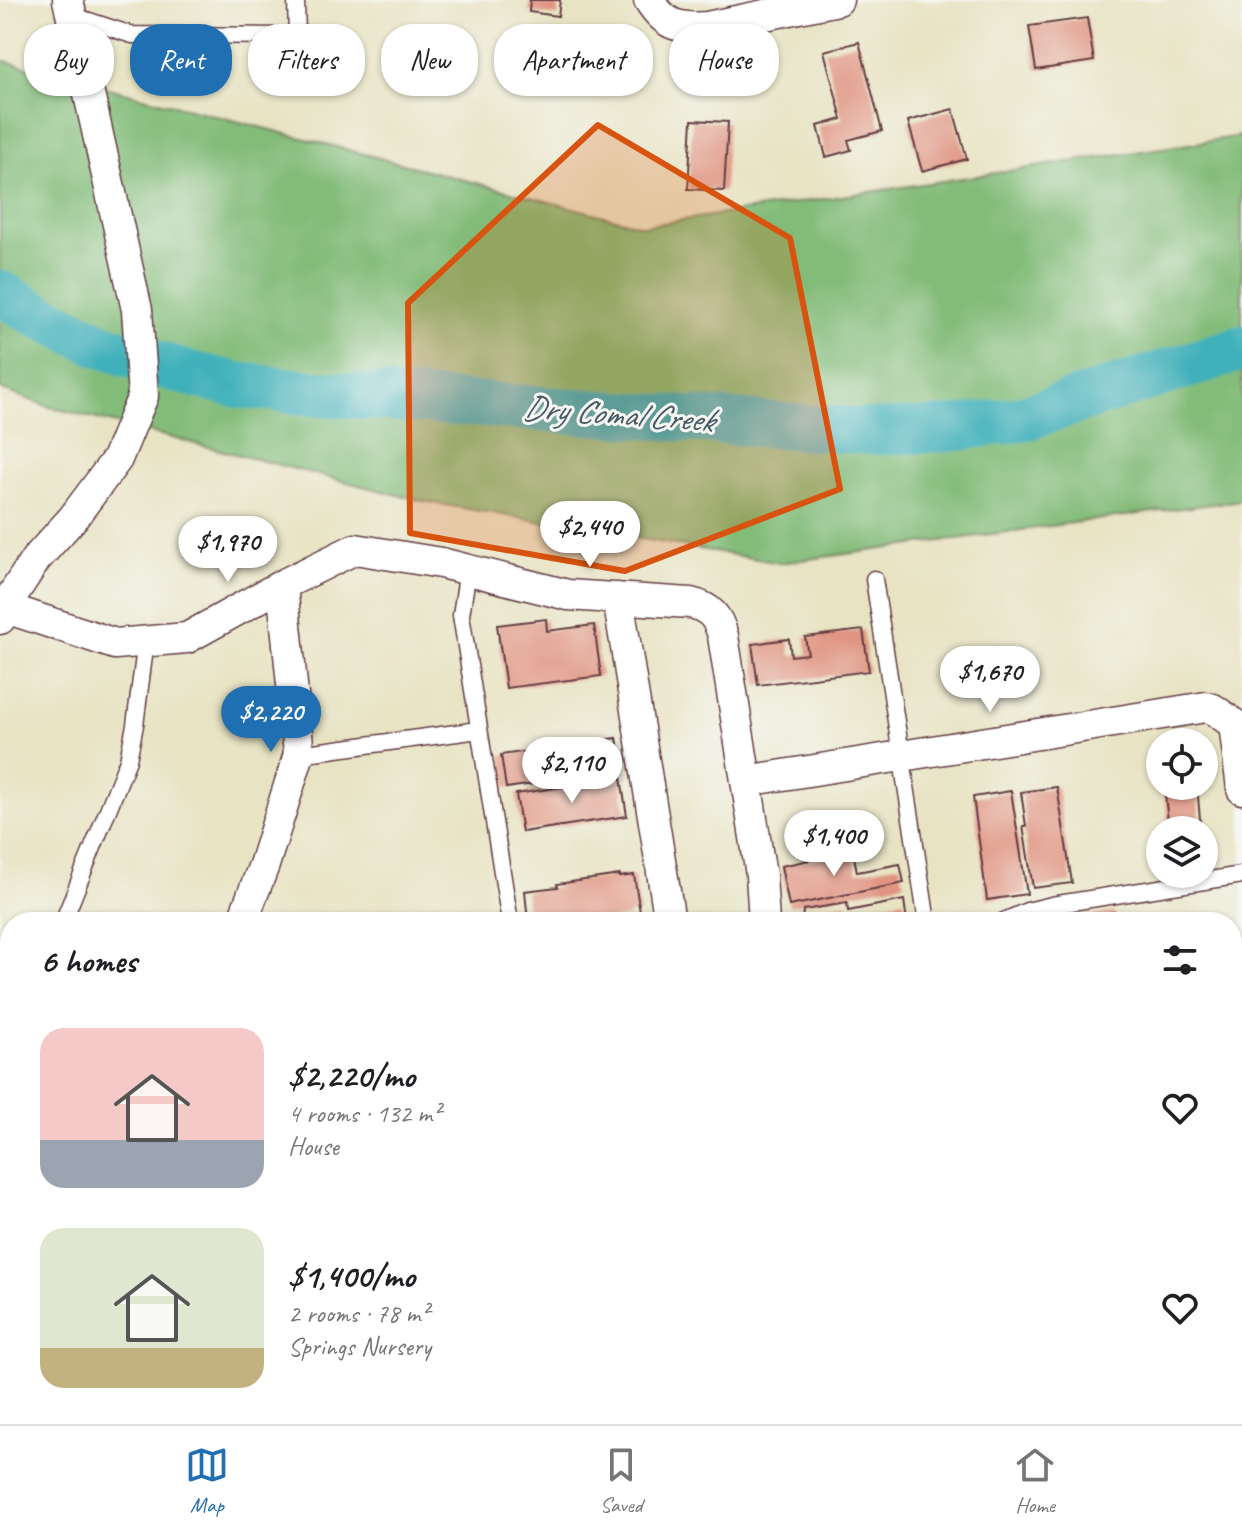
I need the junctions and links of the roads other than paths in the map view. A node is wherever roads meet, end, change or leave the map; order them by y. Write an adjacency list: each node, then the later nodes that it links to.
1 (296, 0): 4 (lane)
2 (649, 0): 3 (street)
3 (838, 0)
4 (69, 8): 9 (street)
5 (454, 566): 7 (street); 8 (street); 11 (lane)
6 (874, 579): 13 (lane)
7 (282, 585): 10 (street); 12 (street)
8 (618, 598): 14 (street); 20 (street)
9 (1, 611): 10 (street)
10 (146, 641): 17 (lane)
11 (479, 730): 12 (lane); 19 (lane)
12 (299, 754): 18 (street)
13 (901, 756): 14 (street); 15 (street); 22 (lane)
14 (746, 781): 21 (street)
15 (1242, 789)
16 (1242, 875): 23 (lane)
17 (67, 912)
18 (246, 912)
19 (508, 912)
20 (668, 912)
21 (763, 912)
22 (925, 912)
23 (1025, 912)

